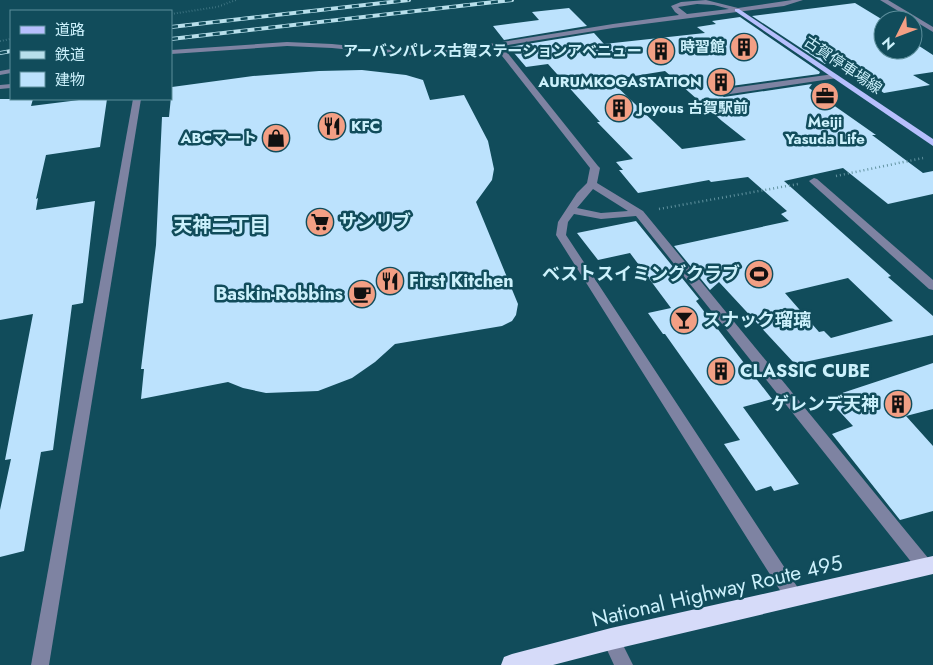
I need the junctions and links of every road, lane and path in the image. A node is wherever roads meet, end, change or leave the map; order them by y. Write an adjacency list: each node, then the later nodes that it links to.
1 (236, 0): 5 (path)
2 (800, 0): 4 (street)
3 (883, 0): 7 (street)
4 (737, 10): 6 (street); 6 (street); 10 (main road, 古賀停車場線)
5 (172, 14)
6 (688, 18): 8 (street)
7 (933, 30)
8 (497, 45): 9 (street); 16 (street)
9 (172, 52)
10 (834, 76): 11 (street); 13 (main road, 古賀停車場線)
11 (724, 92)
12 (137, 100): 23 (street)
13 (933, 144)
14 (924, 158): 15 (path)
15 (814, 181): 18 (path); 19 (street)
16 (592, 184): 17 (street); 18 (street)
17 (571, 210): 18 (street); 21 (street)
18 (639, 213): 20 (street)
19 (933, 286)
20 (929, 566): 21 (highway, National Highway Route 495)
21 (794, 597): 22 (highway, National Highway Route 495)
22 (611, 639): 24 (highway, National Highway Route 495); 25 (street)
23 (40, 665)
24 (512, 665)
25 (624, 665)

